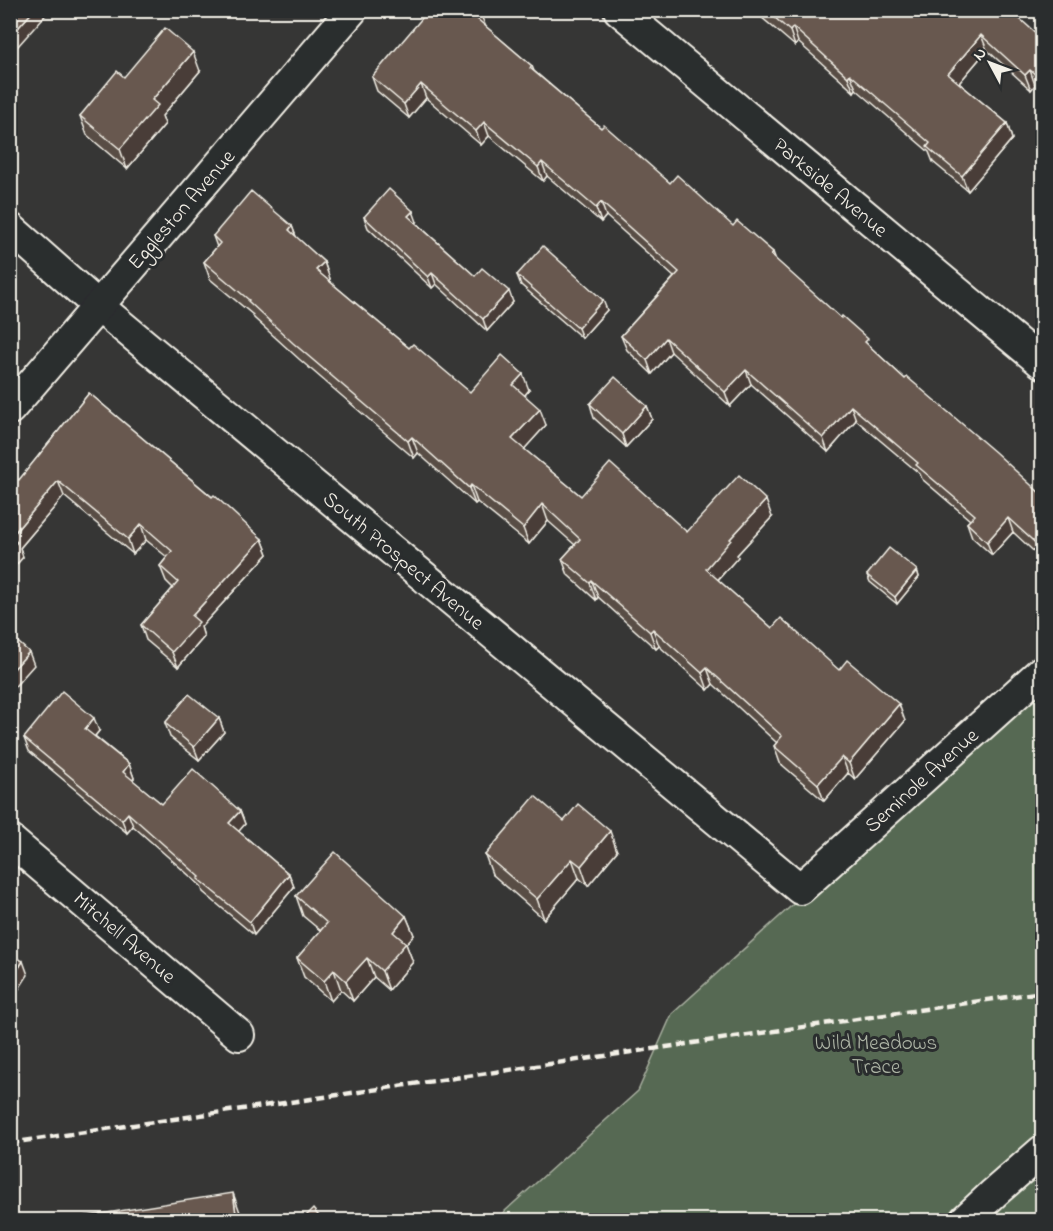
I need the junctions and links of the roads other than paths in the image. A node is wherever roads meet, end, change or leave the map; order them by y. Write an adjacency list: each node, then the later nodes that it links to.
1 (352, 10): 4 (street, Eggleston Avenue)
2 (619, 10): 5 (street, Parkside Avenue)
3 (10, 228): 4 (street, South Prospect Avenue)
4 (98, 306): 6 (street, Eggleston Avenue); 9 (street, South Prospect Avenue)
5 (1042, 363)
6 (10, 409)
7 (1042, 670): 9 (street, Seminole Avenue)
8 (10, 840): 10 (street, Mitchell Avenue)
9 (800, 889)
10 (239, 1035)
11 (1042, 1151): 12 (street)
12 (965, 1221)

